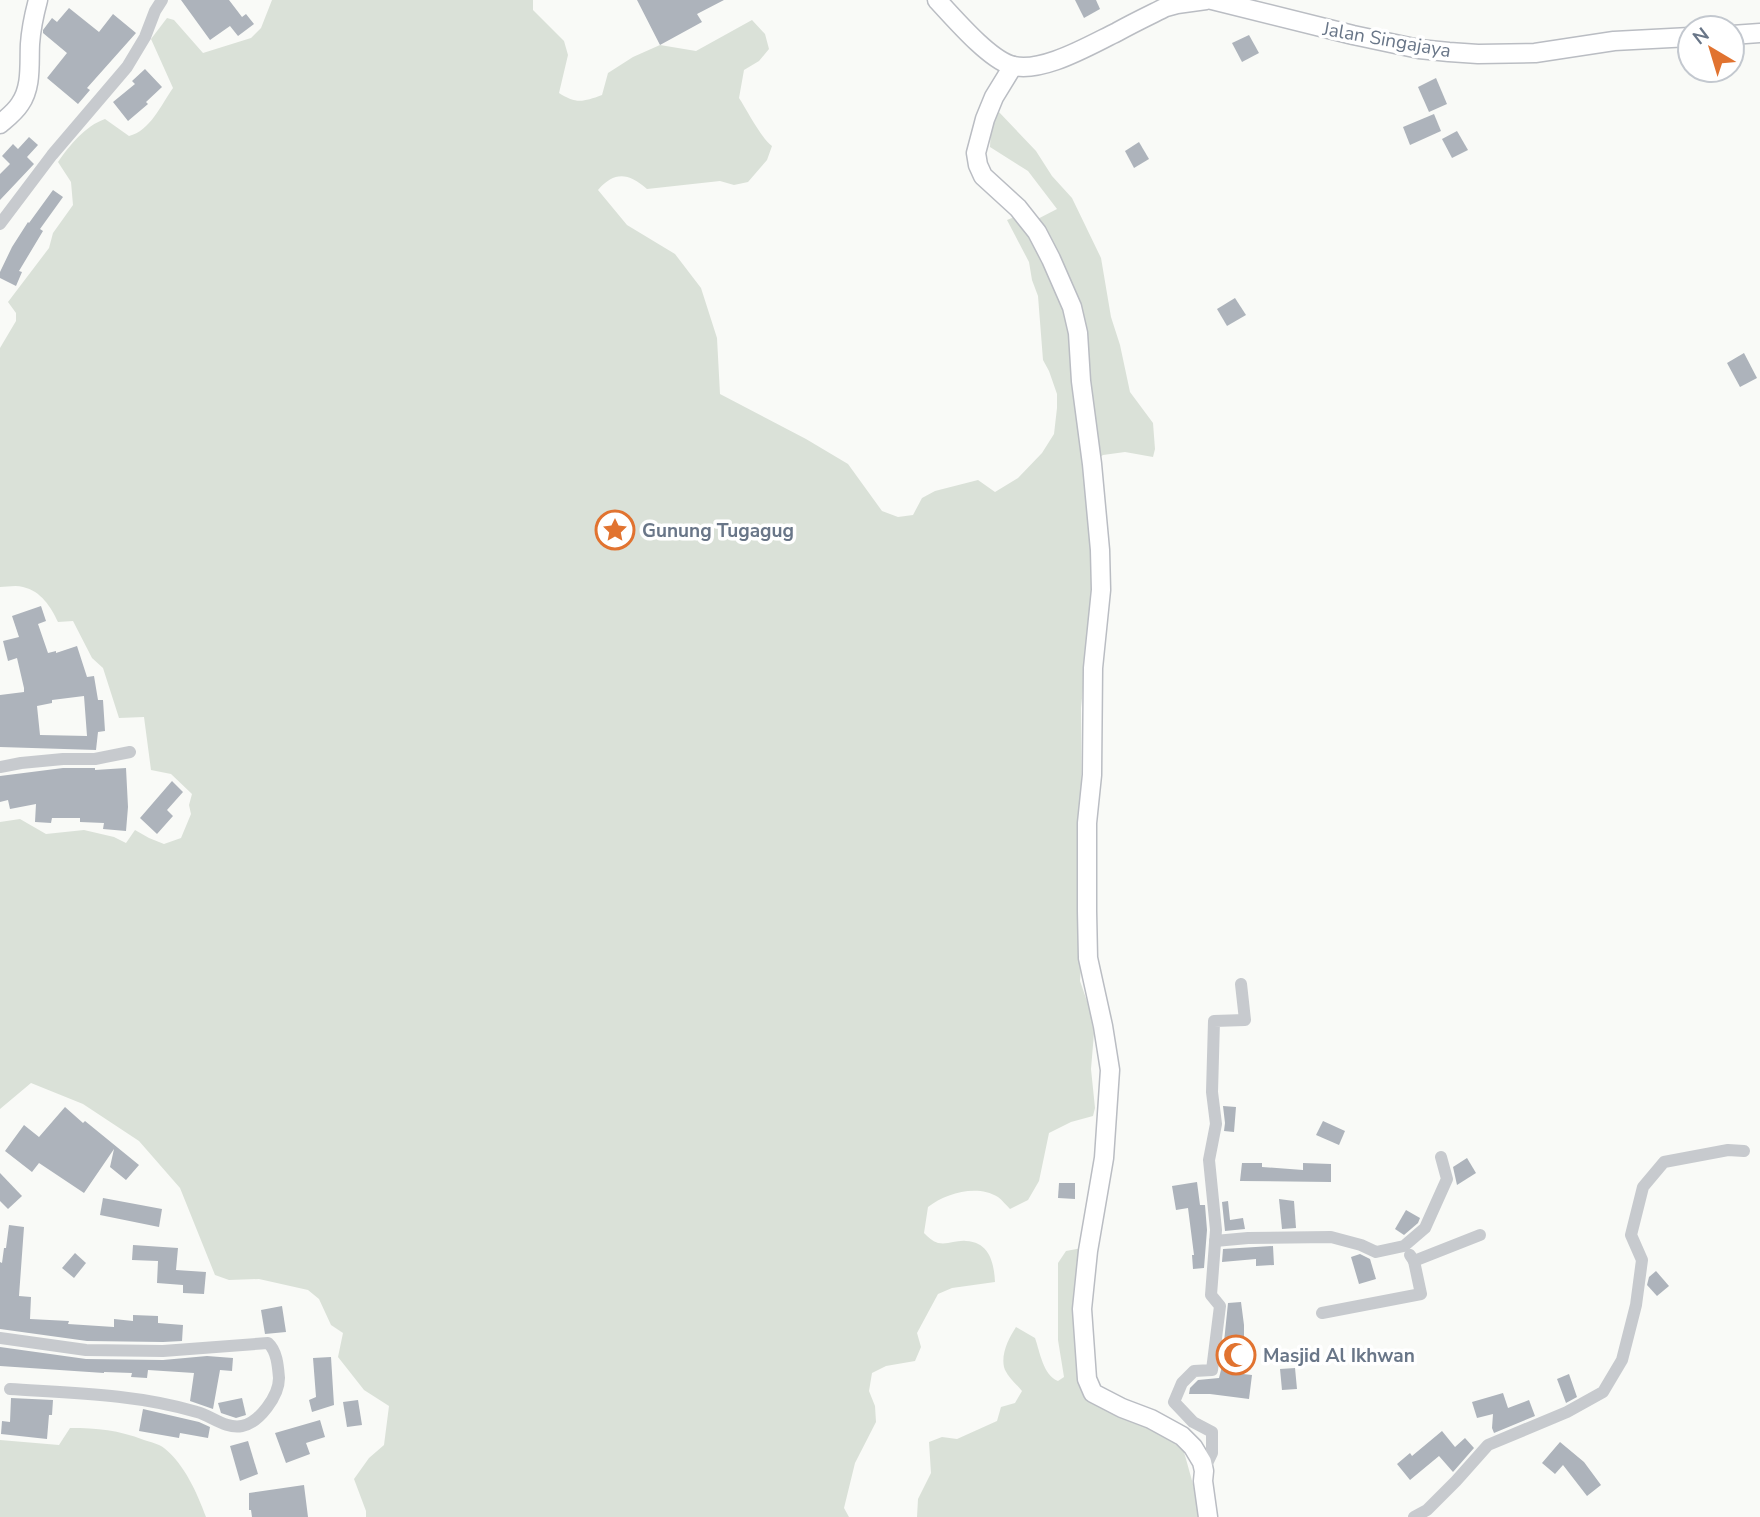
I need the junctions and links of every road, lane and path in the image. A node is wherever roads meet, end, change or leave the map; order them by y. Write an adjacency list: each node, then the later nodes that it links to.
1 (38, 0): 8 (street)
2 (162, 0): 9 (street)
3 (937, 0): 7 (street)
4 (1206, 0): 7 (street)
5 (1212, 0): 6 (street, Jalan Singajaya)
6 (1676, 38)
7 (1013, 66): 22 (street)
8 (0, 124)
9 (0, 223)
10 (130, 752): 11 (street)
11 (0, 767)
12 (1241, 984): 16 (street)
13 (1744, 1151): 23 (street)
14 (1441, 1157): 17 (street)
15 (1480, 1235): 18 (street)
16 (1215, 1241): 17 (street); 22 (street)
17 (1404, 1246): 18 (street)
18 (1414, 1261): 19 (street)
19 (1322, 1313)
20 (0, 1338): 21 (street)
21 (10, 1389)
22 (1204, 1471): 24 (street)
23 (1426, 1513): 25 (street)
24 (1208, 1517)
25 (1414, 1517)

